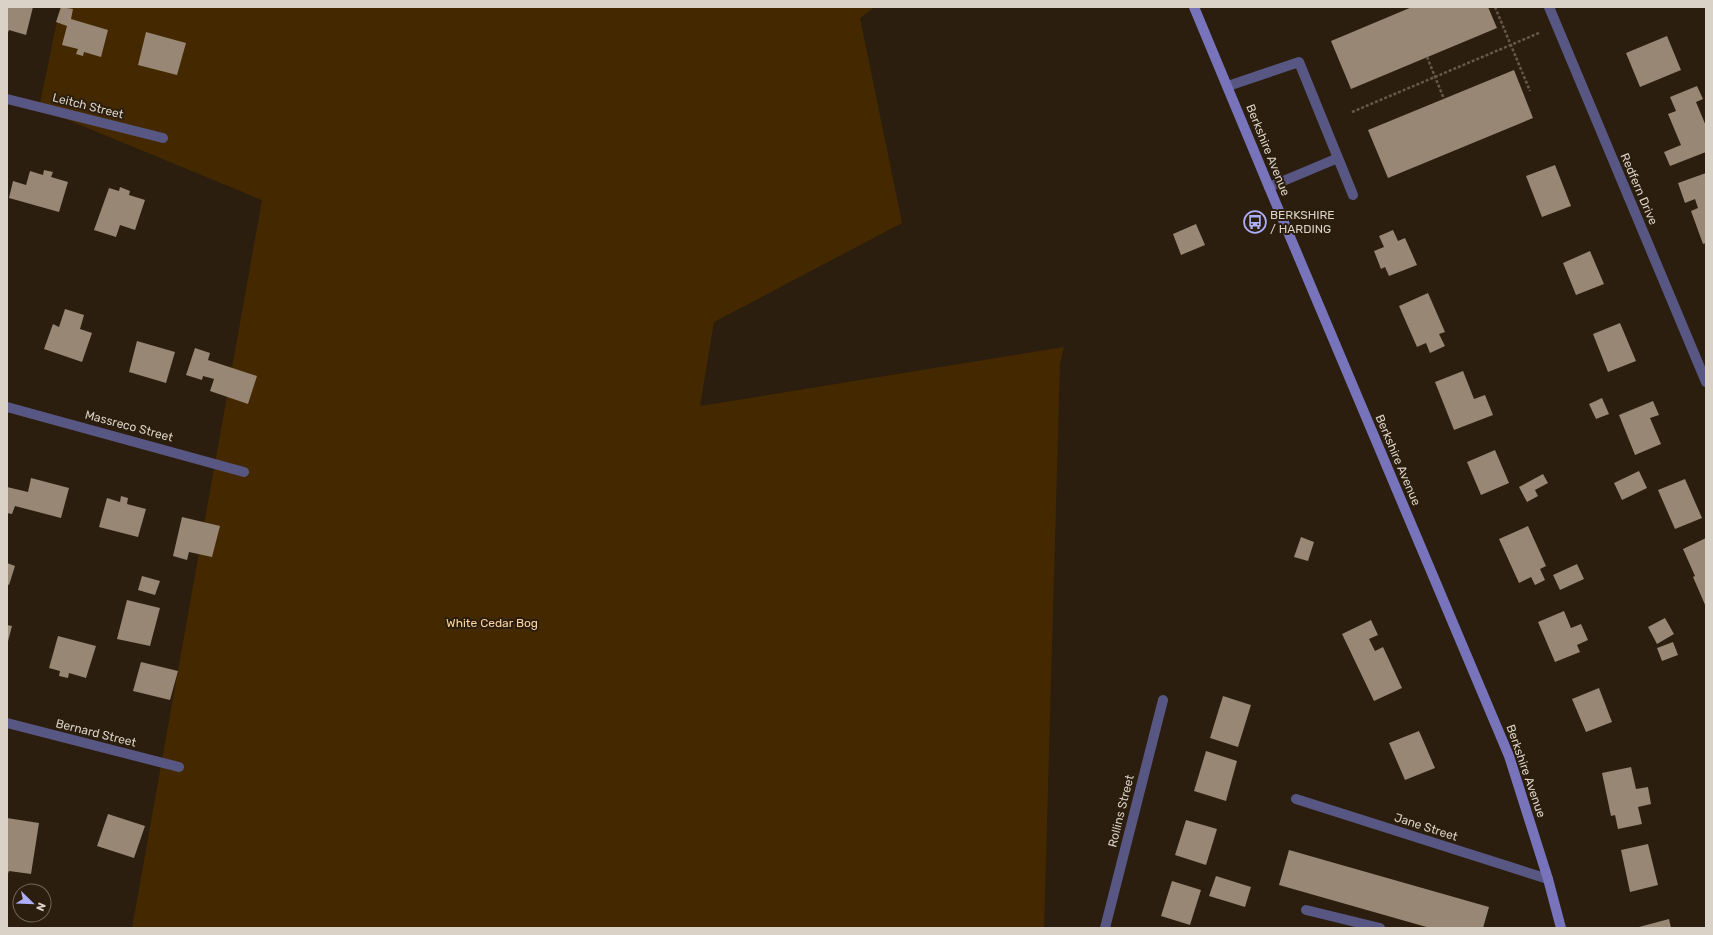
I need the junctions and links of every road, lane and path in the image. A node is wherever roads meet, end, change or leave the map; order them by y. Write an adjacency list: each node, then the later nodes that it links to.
1 (1194, 7): 8 (main road, Berkshire Avenue)
2 (1495, 7): 5 (path)
3 (1549, 7): 4 (street, Redfern Drive)
4 (1556, 26): 5 (path); 17 (street, Redfern Drive)
5 (1511, 46): 7 (path); 9 (path)
6 (1427, 57): 7 (path)
7 (1434, 77): 11 (path); 12 (path)
8 (1228, 86): 14 (street); 15 (main road, Berkshire Avenue)
9 (1530, 91)
10 (7, 99): 13 (street, Leitch Street)
11 (1444, 99)
12 (1352, 112)
13 (163, 138)
14 (1338, 158): 15 (street); 16 (street)
15 (1268, 186): 24 (main road, Berkshire Avenue)
16 (1353, 195)
17 (1706, 382)
18 (7, 407): 19 (street, Massreco Street)
19 (244, 472)
20 (1162, 700): 26 (street, Rollins Street)
21 (7, 723): 22 (street, Bernard Street)
22 (180, 767)
23 (1296, 799): 24 (street, Jane Street)
24 (1548, 879): 28 (main road, Berkshire Avenue)
25 (1306, 910): 27 (street)
26 (1105, 928)
27 (1380, 928)
28 (1561, 928)

